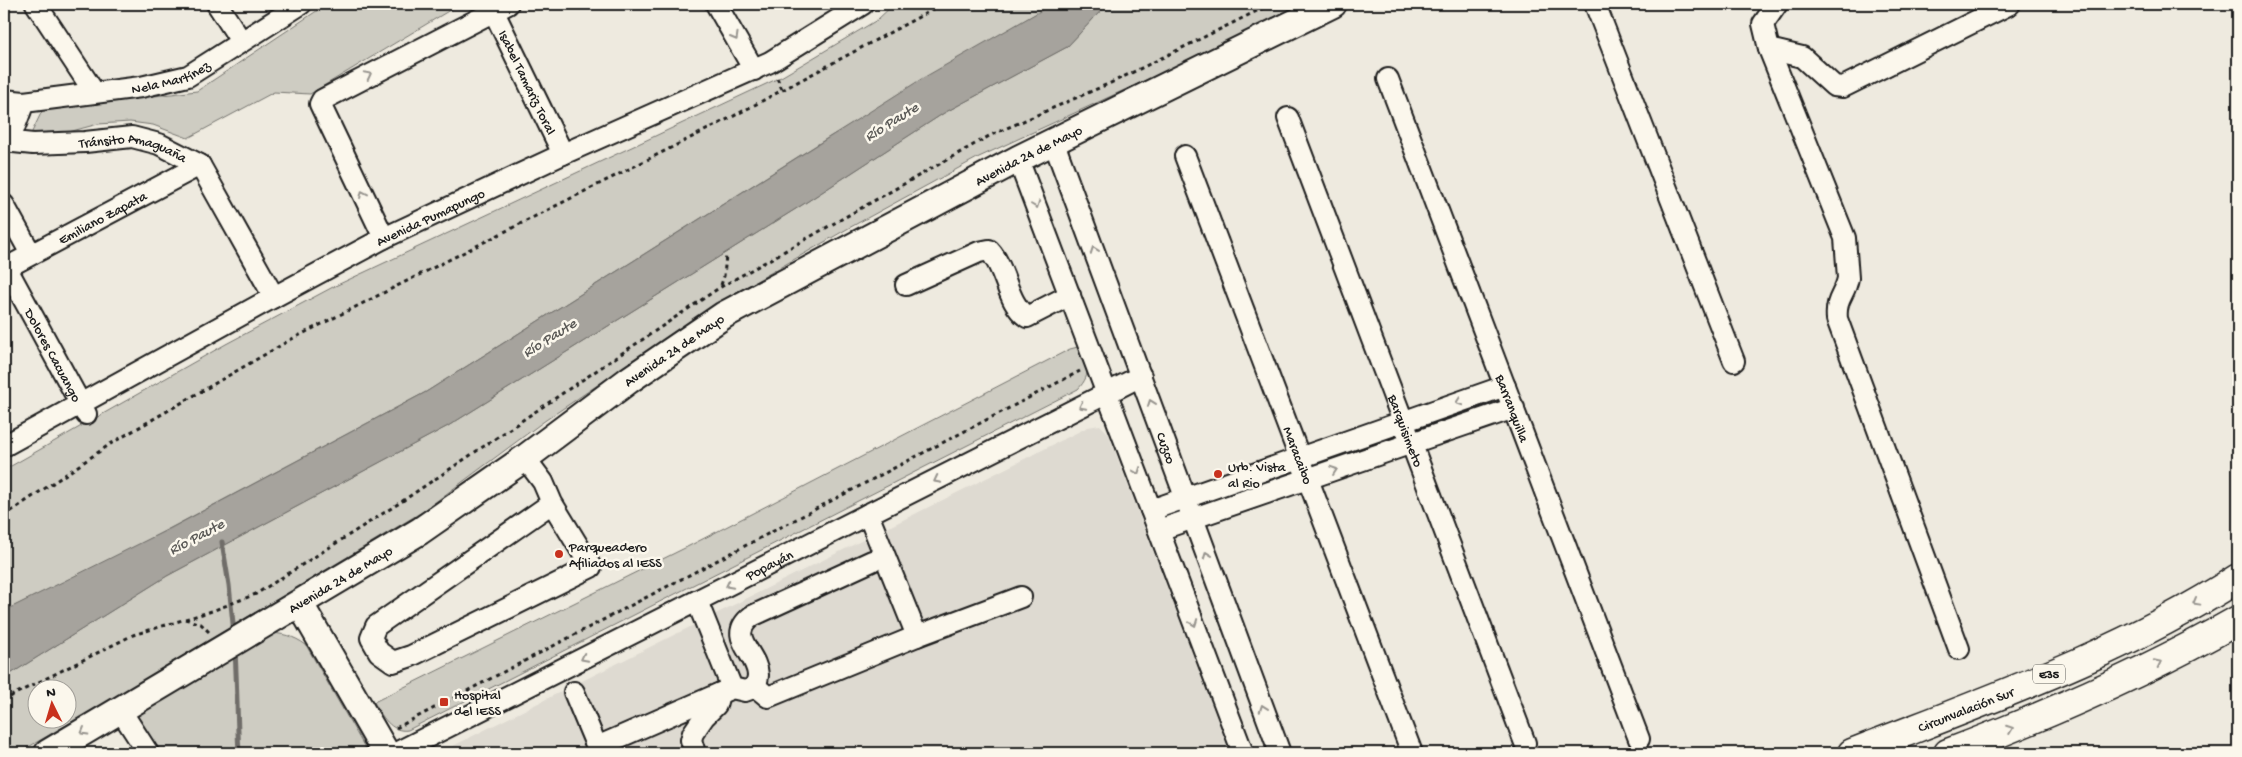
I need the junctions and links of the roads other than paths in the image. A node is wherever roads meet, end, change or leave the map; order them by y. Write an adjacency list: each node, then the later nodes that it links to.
1 (36, 4): 15 (street)
2 (217, 4): 11 (street)
3 (300, 4): 11 (street, Nela Martínez)
4 (716, 4): 13 (street, one-way to 13)
5 (863, 4): 13 (street, Avenida Pumapungo)
6 (1333, 4): 20 (main road, Avenida 24 de Mayo)
7 (1595, 4): 32 (street)
8 (1777, 4): 12 (street)
9 (2010, 4): 12 (street)
10 (500, 7): 21 (street, Isabel Tamariz Toral); 26 (street, one-way to 10)
11 (241, 42): 15 (street, Nela Martínez)
12 (1769, 48): 57 (street)
13 (754, 70): 21 (street, Avenida Pumapungo)
14 (1388, 78): 34 (street, Barranquilla)
15 (94, 92): 17 (street, Nela Martínez)
16 (4, 100): 17 (street, Nela Martínez)
17 (24, 102): 19 (street)
18 (1288, 118): 38 (street, Barquisimeto)
19 (7, 142): 24 (street, Tránsito Amaguaña)
20 (1054, 143): 23 (main road, Avenida 24 de Mayo); 33 (street, Cuzco, one-way to 20)
21 (562, 154): 26 (street, Avenida Pumapungo)
22 (1185, 156): 42 (street, Maracaibo)
23 (1018, 159): 30 (street, one-way to 30); 41 (main road, Avenida 24 de Mayo)
24 (200, 165): 27 (street, Emiliano Zapata); 31 (street, Tránsito Amaguaña)
25 (4, 205): 27 (street)
26 (384, 238): 31 (street, Avenida Pumapungo)
27 (31, 254): 28 (street, Emiliano Zapata)
28 (5, 268): 37 (street, Dolores Cacuango)
29 (906, 285): 30 (street)
30 (1070, 295): 35 (street)
31 (274, 297): 37 (street, Avenida Pumapungo)
32 (1734, 361)
33 (1141, 376): 35 (street, Popayán); 44 (street, Cuzco, one-way to 33)
34 (1505, 386): 36 (street, Barranquilla); 38 (street, one-way to 38)
35 (1107, 393): 46 (street, one-way to 46); 47 (street, Popayán, one-way to 47)
36 (1514, 408): 39 (street); 62 (street, Barranquilla)
37 (84, 409): 40 (street, Avenida Pumapungo)
38 (1404, 421): 39 (street, Barquisimeto); 42 (street)
39 (1412, 443): 43 (street, one-way to 39); 63 (street, Barquisimeto)
40 (4, 446)
41 (525, 458): 45 (street); 54 (main road, Avenida 24 de Mayo)
42 (1300, 458): 43 (street, Maracaibo); 44 (street)
43 (1308, 479): 48 (street); 71 (street, Maracaibo)
44 (1186, 498): 46 (street); 48 (street, Cuzco)
45 (552, 502): 45 (street)
46 (1151, 510): 49 (street)
47 (868, 514): 53 (street, Popayán, one-way to 53); 56 (street)
48 (1193, 518): 49 (street); 70 (street, Cuzco, one-way to 48)
49 (1159, 530): 69 (street, one-way to 69)
50 (872, 561): 58 (street)
51 (2238, 578): 72 (highway, Circunvalación Sur / E35, one-way to 72)
52 (1020, 596): 56 (street)
53 (697, 601): 59 (street); 64 (street, Popayán, one-way to 64)
54 (300, 604): 61 (main road, Avenida 24 de Mayo); 64 (main road)
55 (2238, 620): 73 (highway, one-way to 55)
56 (918, 636): 58 (street)
57 (1959, 649)
58 (756, 687): 59 (street)
59 (726, 691): 65 (street); 68 (street)
60 (574, 692): 65 (street)
61 (121, 710): 66 (main road, Avenida 24 de Mayo, one-way to 66); 67 (street)
62 (1639, 739)
63 (1525, 743)
64 (387, 748)
65 (598, 750)
66 (48, 753)
67 (148, 753)
68 (695, 753)
69 (1243, 753)
70 (1280, 753)
71 (1412, 753)
72 (1852, 753)
73 (1948, 753)

